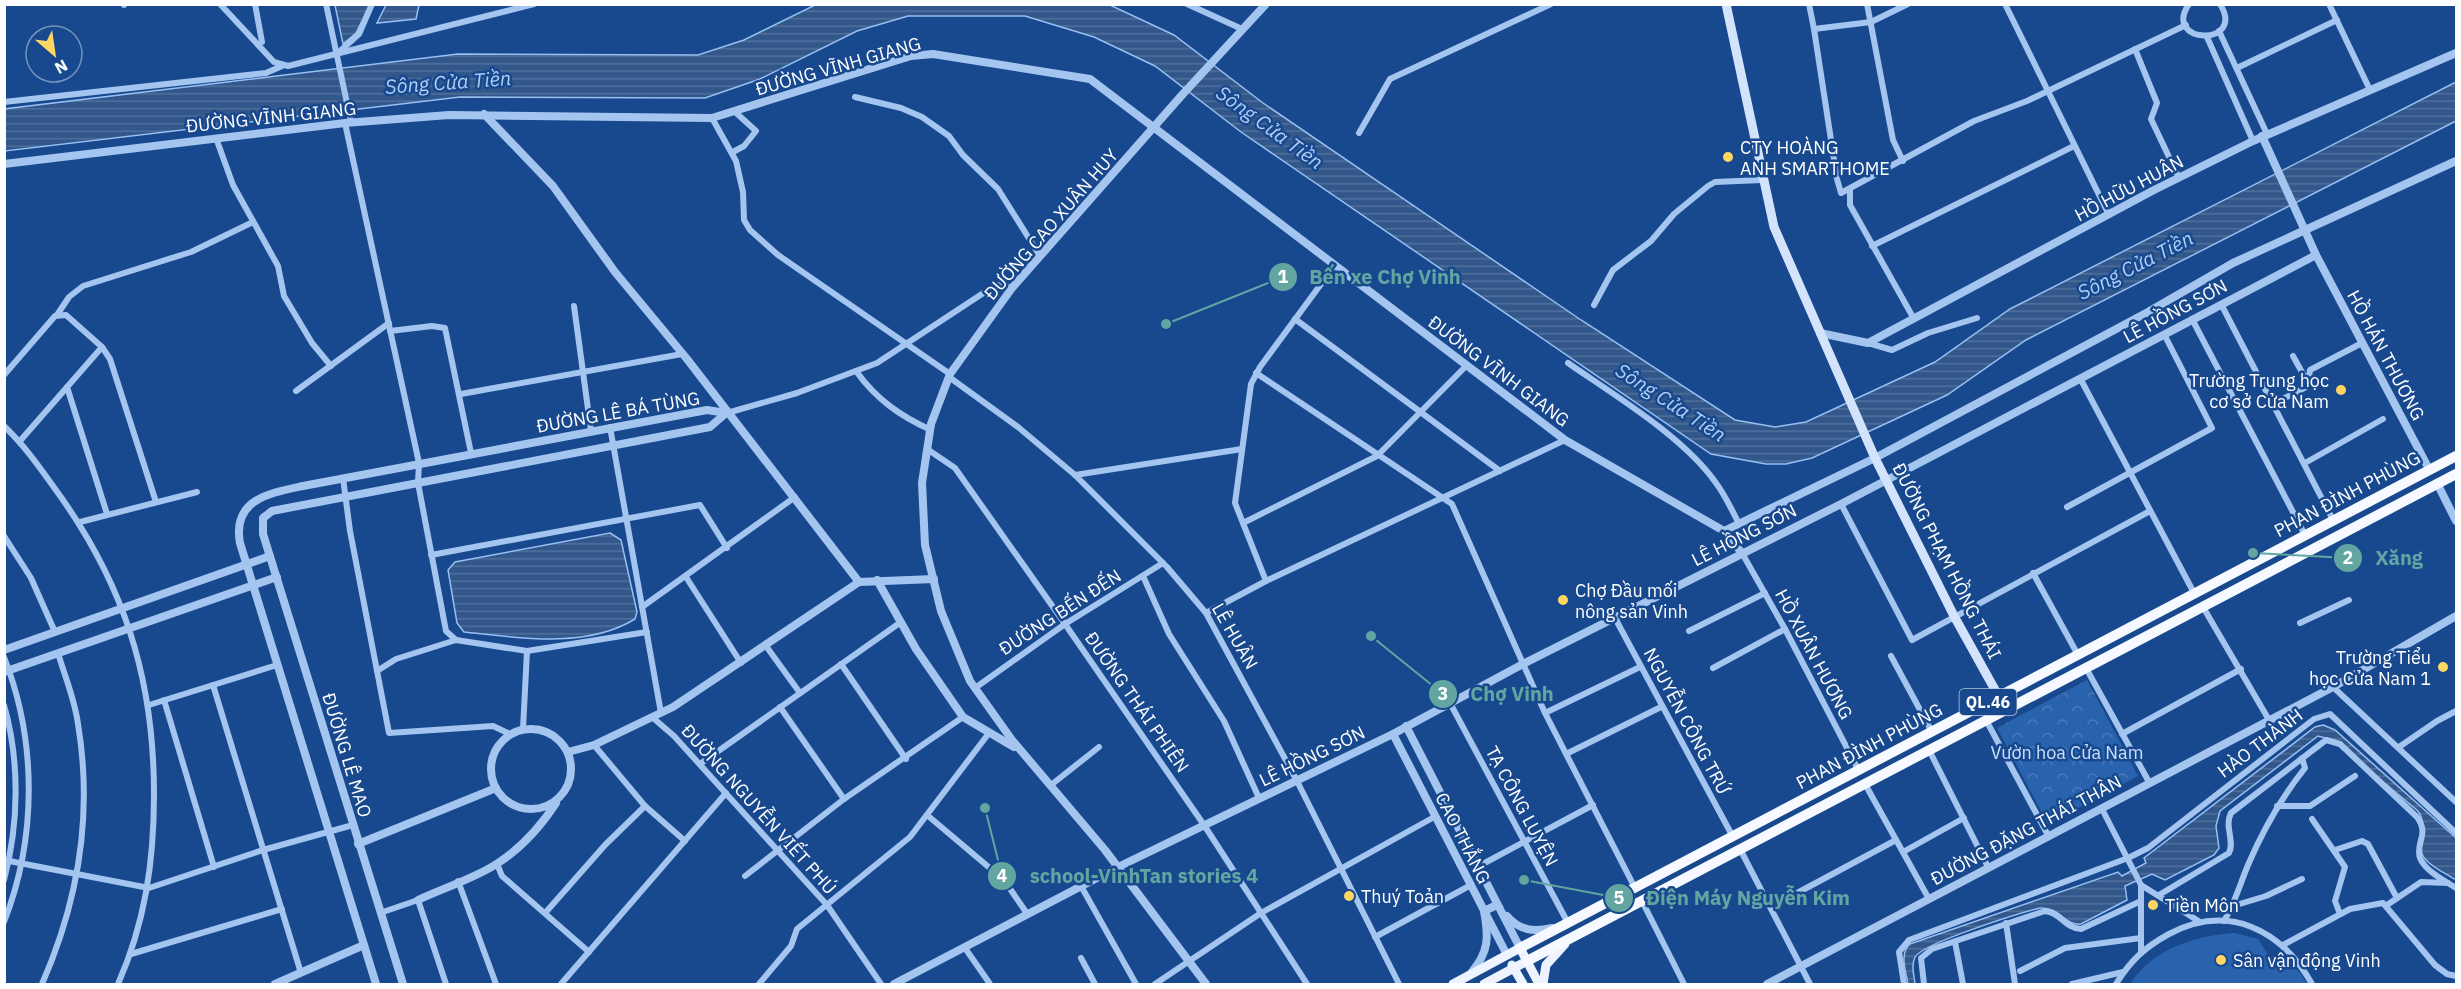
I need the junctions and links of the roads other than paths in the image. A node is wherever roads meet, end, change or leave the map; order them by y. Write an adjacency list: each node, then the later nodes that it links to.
1 (220, 4): 28 (street)
2 (255, 4): 24 (street)
3 (326, 4): 27 (street)
4 (372, 4): 27 (street)
5 (534, 4): 27 (street)
6 (1187, 4): 20 (street)
7 (1266, 4): 20 (street, ĐƯỜNG CAO XUÂN HUY)
8 (1551, 4): 39 (street)
9 (1726, 4): 49 (main road)
10 (1809, 4): 21 (street)
11 (1867, 4): 18 (street)
12 (1908, 4): 18 (street)
13 (2005, 4): 31 (street)
14 (2189, 4): 19 (street)
15 (2329, 4): 17 (street)
16 (2223, 5): 22 (street)
17 (2337, 20): 29 (street); 30 (street)
18 (1870, 22): 21 (street); 45 (street)
19 (2186, 25): 23 (street); 25 (street)
20 (1242, 29): 38 (street, ĐƯỜNG CAO XUÂN HUY)
21 (1814, 29): 50 (street)
22 (2219, 31): 23 (street); 29 (street)
23 (2207, 37): 42 (street)
24 (262, 42)
25 (2135, 50): 31 (street); 48 (street)
26 (2457, 53): 30 (street, HỒ HỮU HUÂN)
27 (336, 54): 28 (street); 37 (street)
28 (282, 66): 33 (street)
29 (2237, 68): 40 (street)
30 (2370, 90): 40 (street, HỒ HỮU HUÂN)
31 (2047, 91): 43 (street); 45 (street)
32 (855, 97): 56 (street)
33 (4, 102)
34 (734, 111): 36 (street, ĐƯỜNG VĨNH GIANG); 38 (street, ĐƯỜNG VĨNH GIANG); 44 (street)
35 (484, 114): 36 (street, ĐƯỜNG VĨNH GIANG); 37 (street, ĐƯỜNG VĨNH GIANG); 75 (street)
36 (712, 118): 44 (street, LÊ HUÂN)
37 (348, 123): 41 (street, ĐƯỜNG VĨNH GIANG); 67 (street)
38 (1154, 129): 56 (street, ĐƯỜNG CAO XUÂN HUY); 57 (street, ĐƯỜNG VĨNH GIANG)
39 (1359, 133)
40 (2265, 135): 42 (street, HỒ HỮU HUÂN); 53 (street, HỒ HÁN THƯƠNG)
41 (216, 138): 47 (street, ĐƯỜNG VĨNH GIANG); 52 (street)
42 (2253, 141): 48 (street, HỒ HỮU HUÂN)
43 (2074, 146): 51 (street); 54 (street)
44 (733, 152): 73 (street, LÊ HUÂN)
45 (1903, 161): 50 (street)
46 (2457, 161): 53 (street)
47 (4, 164)
48 (2179, 178): 51 (street, HỒ HỮU HUÂN)
49 (1762, 180): 60 (street); 69 (main road)
50 (1850, 189): 54 (street)
51 (2109, 215): 65 (street, HỒ HỮU HUÂN)
52 (254, 222): 62 (street); 79 (street)
53 (2302, 226): 55 (street, HỒ HÁN THƯƠNG); 106 (street)
54 (1872, 246): 65 (street)
55 (2316, 255): 59 (street, LÊ HỒNG SƠN); 72 (street, HỒ HÁN THƯƠNG)
56 (1040, 256): 58 (street, ĐƯỜNG CAO XUÂN HUY)
57 (1335, 265): 63 (street); 78 (street, ĐƯỜNG VĨNH GIANG)
58 (1012, 288): 73 (street); 84 (street, ĐƯỜNG CAO XUÂN HUY)
59 (2220, 304): 66 (street, LÊ HỒNG SƠN); 90 (street)
60 (1594, 305)
61 (574, 306): 81 (street)
62 (57, 315): 74 (street); 83 (street)
63 (1296, 318): 82 (street); 92 (street)
64 (1977, 318): 71 (street)
65 (1914, 319): 71 (street, HỒ HỮU HUÂN)
66 (2192, 319): 70 (street, LÊ HỒNG SƠN); 135 (street)
67 (389, 323): 68 (street); 79 (street)
68 (390, 331): 89 (street); 107 (street)
69 (1820, 333): 71 (street); 106 (main road, ĐƯỜNG PHẠM HỒNG THÁI)
70 (2164, 334): 85 (street, LÊ HỒNG SƠN); 111 (street)
71 (1868, 343)
72 (2362, 343): 86 (street); 109 (street, HỒ HÁN THƯƠNG)
73 (909, 344): 80 (street); 84 (street, LÊ HUÂN)
74 (102, 347): 87 (street); 122 (street)
75 (682, 354): 81 (street); 91 (street)
76 (2293, 356): 86 (street)
77 (1568, 363): 132 (street)
78 (1467, 365): 92 (street); 98 (street, ĐƯỜNG VĨNH GIANG)
79 (331, 366): 88 (street)
80 (856, 371): 91 (street); 96 (street)
81 (584, 372): 89 (street); 97 (street)
82 (1256, 373): 102 (street); 104 (street)
83 (4, 375)
84 (949, 375): 96 (street, ĐƯỜNG CAO XUÂN HUY); 113 (street, LÊ HUÂN)
85 (2080, 378): 111 (street); 115 (street, LÊ HỒNG SƠN)
86 (2308, 383): 90 (street)
87 (67, 387): 99 (street); 126 (street)
88 (296, 391)
89 (461, 394): 103 (street)
90 (2273, 404): 108 (street)
91 (726, 413): 95 (street, ĐƯỜNG LÊ BÁ TÙNG); 100 (street, ĐƯỜNG LÊ BÁ TÙNG); 120 (street)
92 (1422, 413): 104 (street); 110 (street)
93 (2383, 419): 108 (street)
94 (4, 426): 99 (street)
95 (610, 427): 97 (street, ĐƯỜNG LÊ BÁ TÙNG); 100 (street)
96 (931, 430): 101 (street, ĐƯỜNG CAO XUÂN HUY)
97 (591, 431): 103 (street, ĐƯỜNG LÊ BÁ TÙNG)
98 (1565, 440): 110 (street); 133 (street, ĐƯỜNG VĨNH GIANG)
99 (20, 441): 130 (street)
100 (614, 446): 116 (street, ĐƯỜNG LÊ BÁ TÙNG); 127 (street)
101 (927, 449): 147 (street, ĐƯỜNG CAO XUÂN HUY); 164 (street, ĐƯỜNG THÁI PHIÊN)
102 (1242, 449): 113 (street); 131 (street)
103 (471, 453): 107 (street, ĐƯỜNG LÊ BÁ TÙNG)
104 (1377, 456): 121 (street); 131 (street)
105 (2457, 456): 109 (highway, PHAN ĐÌNH PHÙNG / QL.46)
106 (1875, 458): 115 (main road, ĐƯỜNG PHẠM HỒNG THÁI); 132 (street)
107 (419, 463): 114 (street, ĐƯỜNG LÊ BÁ TÙNG); 116 (street)
108 (2305, 463): 128 (street)
109 (2429, 470): 117 (main road); 128 (highway, PHAN ĐÌNH PHÙNG / QL.46)
110 (1500, 471): 121 (street)
111 (2130, 473): 124 (street); 125 (street)
112 (2457, 474): 117 (highway, PHAN ĐÌNH PHÙNG / QL.46)
113 (1075, 475): 141 (street, LÊ HUÂN)
114 (343, 478): 119 (street); 142 (street, ĐƯỜNG LÊ BÁ TÙNG)
115 (1887, 480): 123 (street, LÊ HỒNG SƠN); 159 (main road, ĐƯỜNG PHẠM HỒNG THÁI)
116 (418, 483): 119 (street, ĐƯỜNG LÊ BÁ TÙNG); 139 (street)
117 (2437, 483): 129 (street); 156 (highway, PHAN ĐÌNH PHÙNG / QL.46)
118 (197, 492): 122 (street)
119 (346, 497): 134 (street, ĐƯỜNG LÊ BÁ TÙNG); 187 (street)
120 (795, 497): 137 (street); 150 (street)
121 (1440, 499): 149 (street); 180 (street)
122 (156, 502): 126 (street)
123 (1841, 504): 138 (street, LÊ HỒNG SƠN); 159 (street)
124 (2067, 507)
125 (2150, 511): 143 (street); 153 (street)
126 (107, 514): 130 (street)
127 (627, 519): 137 (street); 139 (street); 155 (street)
128 (2333, 520): 135 (highway, PHAN ĐÌNH PHÙNG / QL.46)
129 (2457, 521)
130 (80, 522): 157 (street)
131 (1243, 523): 149 (street)
132 (1739, 524): 133 (street)
133 (1724, 531): 138 (street, ĐƯỜNG VĨNH GIANG)
134 (263, 534): 140 (street, ĐƯỜNG LÊ MAO)
135 (2305, 535): 153 (highway, PHAN ĐÌNH PHÙNG / QL.46)
136 (4, 536): 168 (street)
137 (727, 548): 146 (street)
138 (1742, 553): 152 (street, HỒ XUÂN HƯƠNG); 161 (street, LÊ HỒNG SƠN)
139 (431, 555): 170 (street)
140 (270, 556): 142 (street); 145 (street, ĐƯỜNG LÊ MAO)
141 (1163, 563): 144 (street, ĐƯỜNG BẾN ĐẾN); 158 (street, LÊ HUÂN)
142 (246, 564): 151 (street); 157 (street)
143 (2033, 573): 159 (street); 175 (street)
144 (1143, 576): 164 (street, ĐƯỜNG BẾN ĐẾN); 232 (street)
145 (277, 577): 151 (street); 245 (street, ĐƯỜNG LÊ MAO)
146 (686, 577): 155 (street); 178 (street)
147 (934, 579): 148 (street); 190 (street, ĐƯỜNG CAO XUÂN HUY)
148 (877, 580): 150 (street); 162 (street)
149 (1266, 581): 158 (street)
150 (859, 582): 171 (street)
151 (253, 585): 165 (street); 181 (street)
152 (1765, 593): 166 (street, HỒ XUÂN HƯƠNG); 167 (street)
153 (2194, 593): 156 (main road); 175 (highway, PHAN ĐÌNH PHÙNG / QL.46)
154 (2349, 600): 163 (street)
155 (642, 607): 169 (street)
156 (2203, 607): 184 (highway, PHAN ĐÌNH PHÙNG / QL.46); 185 (street)
157 (120, 609): 165 (street); 168 (street)
158 (1206, 613): 226 (street, LÊ HUÂN)
159 (1954, 616): 192 (main road, ĐƯỜNG PHẠM HỒNG THÁI)
160 (2457, 616): 189 (street, ĐƯỜNG ĐẶNG THÁI THÂN)
161 (1615, 618): 180 (street, LÊ HỒNG SƠN); 182 (street, NGUYỄN CÔNG TRỨ)
162 (901, 622): 179 (street); 204 (street)
163 (2300, 623)
164 (1065, 624): 190 (street, ĐƯỜNG BẾN ĐẾN); 246 (street, ĐƯỜNG THÁI PHIÊN)
165 (130, 628): 174 (street); 196 (street)
166 (1785, 629): 183 (street); 224 (street, HỒ XUÂN HƯƠNG)
167 (1689, 631)
168 (55, 632): 172 (street)
169 (647, 632): 173 (street); 201 (street)
170 (456, 640): 173 (street); 187 (street)
171 (766, 646): 178 (street); 191 (street)
172 (4, 650)
173 (526, 651): 208 (street)
174 (58, 653): 186 (street); 269 (street)
175 (2078, 655): 192 (highway, PHAN ĐÌNH PHÙNG / QL.46)
176 (1891, 656): 209 (street)
177 (4, 657): 186 (street)
178 (741, 663): 201 (street)
179 (841, 664): 191 (street); 222 (street)
180 (1523, 664): 194 (street, LÊ HỒNG SƠN); 202 (street)
181 (277, 665): 188 (street); 247 (street)
182 (1640, 667): 198 (street, NGUYỄN CÔNG TRỨ); 202 (street)
183 (1713, 668)
184 (2086, 668): 205 (highway, PHAN ĐÌNH PHÙNG / QL.46); 213 (street)
185 (2241, 669): 206 (street); 213 (street)
186 (7, 671): 262 (street)
187 (377, 671): 211 (street)
188 (213, 685): 193 (street); 257 (street)
189 (2333, 687): 206 (street, ĐƯỜNG ĐẶNG THÁI THÂN); 216 (street)
190 (975, 688): 218 (street, ĐƯỜNG CAO XUÂN HUY)
191 (800, 693): 197 (street)
192 (1999, 697): 199 (highway, PHAN ĐÌNH PHÙNG / QL.46)
193 (164, 700): 196 (street); 265 (street)
194 (1450, 703): 207 (street, LÊ HỒNG SƠN); 253 (street, TẠ CÔNG LUYỆN)
195 (4, 705): 261 (street)
196 (149, 705): 278 (street)
197 (780, 707): 223 (street); 234 (street)
198 (1661, 707): 220 (street); 249 (street, NGUYỄN CÔNG TRỨ)
199 (1980, 707): 205 (main road); 209 (highway, PHAN ĐÌNH PHÙNG / QL.46)
200 (2457, 711): 216 (street)
201 (661, 712): 203 (street)
202 (1545, 713): 220 (street)
203 (652, 717): 214 (street); 223 (street, ĐƯỜNG NGUYỄN VIẾT PHÚ)
204 (963, 717): 210 (street); 222 (street)
205 (1986, 720): 217 (highway, PHAN ĐÌNH PHÙNG / QL.46); 250 (street)
206 (2269, 720): 227 (street, ĐƯỜNG ĐẶNG THÁI THÂN)
207 (1406, 726): 212 (street, LÊ HỒNG SƠN); 239 (street)
208 (523, 729): 211 (street); 219 (street)
209 (1932, 732): 224 (highway, PHAN ĐÌNH PHÙNG / QL.46)
210 (989, 733): 218 (street); 241 (street)
211 (510, 734): 230 (street)
212 (1393, 734): 226 (street, LÊ HỒNG SƠN); 242 (street, CAO THẮNG)
213 (2122, 734): 227 (street)
214 (594, 745): 219 (street); 237 (street)
215 (1099, 747): 228 (street)
216 (2399, 747): 235 (street)
217 (1929, 750): 229 (highway, PHAN ĐÌNH PHÙNG / QL.46); 243 (street)
218 (1020, 751): 228 (street, ĐƯỜNG CAO XUÂN HUY)
219 (568, 752): 233 (street)
220 (1566, 754): 236 (street)
221 (2302, 758): 238 (street); 274 (street); 281 (street)
222 (906, 759): 234 (street)
223 (700, 764): 231 (street, ĐƯỜNG NGUYỄN VIẾT PHÚ)
224 (1859, 771): 229 (main road); 249 (highway, PHAN ĐÌNH PHÙNG / QL.46)
225 (2355, 776): 238 (street)
226 (1296, 780): 232 (street, LÊ HỒNG SƠN); 268 (street, LÊ HUÂN)
227 (2149, 782): 240 (street, ĐƯỜNG ĐẶNG THÁI THÂN)
228 (1052, 784): 266 (street, ĐƯỜNG CAO XUÂN HUY)
229 (1865, 784): 251 (street); 256 (highway, PHAN ĐÌNH PHÙNG / QL.46)
230 (496, 788): 233 (street); 254 (street)
231 (726, 793): 252 (street); 255 (street, ĐƯỜNG NGUYỄN VIẾT PHÚ)
232 (1259, 798): 246 (street, LÊ HỒNG SƠN)
233 (558, 799): 263 (street)
234 (844, 800): 255 (street)
235 (2457, 802)
236 (1593, 805): 253 (street); 280 (street)
237 (645, 806): 252 (street); 294 (street)
238 (2277, 806): 290 (street)
239 (1449, 809): 242 (street); 264 (street)
240 (2102, 809): 250 (street, ĐƯỜNG ĐẶNG THÁI THÂN); 260 (street)
241 (927, 815): 287 (street); 298 (street)
242 (1436, 816): 268 (street); 275 (street, CAO THẮNG)
243 (1964, 818): 259 (street); 267 (street)
244 (2312, 819): 258 (street)
245 (353, 825): 247 (street); 254 (street, ĐƯỜNG LÊ MAO)
246 (1204, 825): 266 (street, LÊ HỒNG SƠN); 296 (street, ĐƯỜNG THÁI PHIÊN)
247 (329, 831): 257 (street); 308 (street)
248 (2457, 833): 260 (street, HÀO THÀNH)
249 (1732, 837): 256 (main road); 280 (highway, PHAN ĐÌNH PHÙNG / QL.46)
250 (2049, 837): 267 (street, ĐƯỜNG ĐẶNG THÁI THÂN)
251 (1896, 840): 259 (street); 291 (street)
252 (685, 842): 313 (street)
253 (1524, 842): 264 (street); 303 (street, TẠ CÔNG LUYỆN)
254 (358, 844): 295 (street, ĐƯỜNG LÊ MAO)
255 (778, 848): 270 (street); 287 (street, ĐƯỜNG NGUYỄN VIẾT PHÚ)
256 (1740, 849): 285 (highway, PHAN ĐÌNH PHÙNG / QL.46); 291 (street)
257 (263, 850): 265 (street); 292 (street)
258 (2335, 850): 282 (street); 297 (street)
259 (1903, 852): 283 (street)
260 (2128, 858): 276 (street); 351 (street)
261 (7, 861): 262 (street); 272 (street)
262 (23, 864): 269 (street); 301 (street)
263 (497, 864): 273 (street); 294 (street)
264 (1479, 866): 288 (street)
265 (214, 867): 278 (street)
266 (1118, 867): 277 (street, LÊ HỒNG SƠN); 318 (street, ĐƯỜNG CAO XUÂN HUY)
267 (1988, 867): 283 (street, ĐƯỜNG ĐẶNG THÁI THÂN)
268 (1341, 871): 296 (street); 304 (street, LÊ HUÂN)
269 (78, 874): 278 (street); 326 (street)
270 (745, 876)
271 (2302, 879): 290 (street)
272 (4, 880)
273 (458, 881): 284 (street); 332 (street)
274 (2448, 883): 279 (street); 282 (street)
275 (1471, 885): 293 (street, CAO THẮNG); 304 (street)
276 (2141, 885): 281 (street); 286 (street)
277 (1081, 886): 298 (street, LÊ HỒNG SƠN); 339 (street)
278 (149, 888): 314 (street)
279 (2457, 888)
280 (1636, 889): 285 (main road); 303 (highway, PHAN ĐÌNH PHÙNG / QL.46)
281 (2159, 895): 299 (street)
282 (2397, 898): 289 (street)
283 (1929, 899): 319 (street, ĐƯỜNG ĐẶNG THÁI THÂN)
284 (418, 900): 295 (street); 331 (street)
285 (1642, 901): 306 (highway, PHAN ĐÌNH PHÙNG / QL.46); 348 (street)
286 (2141, 901): 302 (street); 305 (street)
287 (827, 905): 334 (street); 335 (street, ĐƯỜNG NGUYỄN VIẾT PHÚ)
288 (1497, 905): 293 (street); 303 (street); 311 (street)
289 (2388, 905): 297 (street); 325 (street)
290 (2233, 906): 300 (street)
291 (1771, 907): 319 (street)
292 (282, 909): 314 (street); 323 (street)
293 (1484, 911): 315 (street, CAO THẮNG); 324 (street)
294 (546, 912): 313 (street)
295 (380, 913): 330 (street, ĐƯỜNG LÊ MAO)
296 (1261, 913): 318 (street); 342 (street, ĐƯỜNG THÁI PHIÊN)
297 (2340, 914): 309 (street)
298 (1028, 915): 310 (street, LÊ HỒNG SƠN)
299 (2200, 921): 300 (street); 312 (street)
300 (2224, 921): 309 (street)
301 (4, 922)
302 (2006, 924): 307 (street); 354 (street)
303 (1565, 925): 311 (highway, PHAN ĐÌNH PHÙNG / QL.46)
304 (1375, 937): 343 (street, LÊ HUÂN)
305 (2141, 938): 312 (street); 321 (street)
306 (1569, 939): 317 (highway, PHAN ĐÌNH PHÙNG / QL.46); 347 (main road)
307 (1955, 942): 352 (street); 353 (street)
308 (364, 945): 323 (street); 329 (street)
309 (2283, 945): 357 (street)
310 (965, 948): 336 (street, LÊ HỒNG SƠN); 337 (street)
311 (1520, 948): 315 (main road); 317 (main road)
312 (2142, 950): 322 (street)
313 (589, 952): 333 (street)
314 (131, 954): 327 (street)
315 (1507, 955): 320 (main road); 324 (main road)
316 (1081, 958): 338 (street)
317 (1527, 961): 320 (main road); 347 (main road)
318 (1189, 962): 340 (street); 341 (street, ĐƯỜNG CAO XUÂN HUY)
319 (1802, 967): 349 (street, ĐƯỜNG ĐẶNG THÁI THÂN); 350 (street)
320 (1514, 968): 345 (main road); 346 (main road)
321 (2020, 971)
322 (2124, 972): 355 (street); 356 (street)
323 (302, 973): 328 (street)
324 (1469, 976): 344 (main road)
325 (2457, 976)
326 (42, 984)
327 (118, 984)
328 (274, 984)
329 (376, 984)
330 (403, 984)
331 (446, 984)
332 (496, 984)
333 (561, 984)
334 (759, 984)
335 (881, 984)
336 (894, 984)
337 (990, 984)
338 (1095, 984)
339 (1136, 984)
340 (1155, 984)
341 (1206, 984)
342 (1307, 984)
343 (1399, 984)
344 (1453, 984)
345 (1484, 984)
346 (1522, 984)
347 (1541, 984)
348 (1684, 984)
349 (1767, 984)
350 (1810, 984)
351 (1904, 984)
352 (1924, 984)
353 (1963, 984)
354 (2015, 984)
355 (2072, 984)
356 (2116, 984)
357 (2312, 984)

